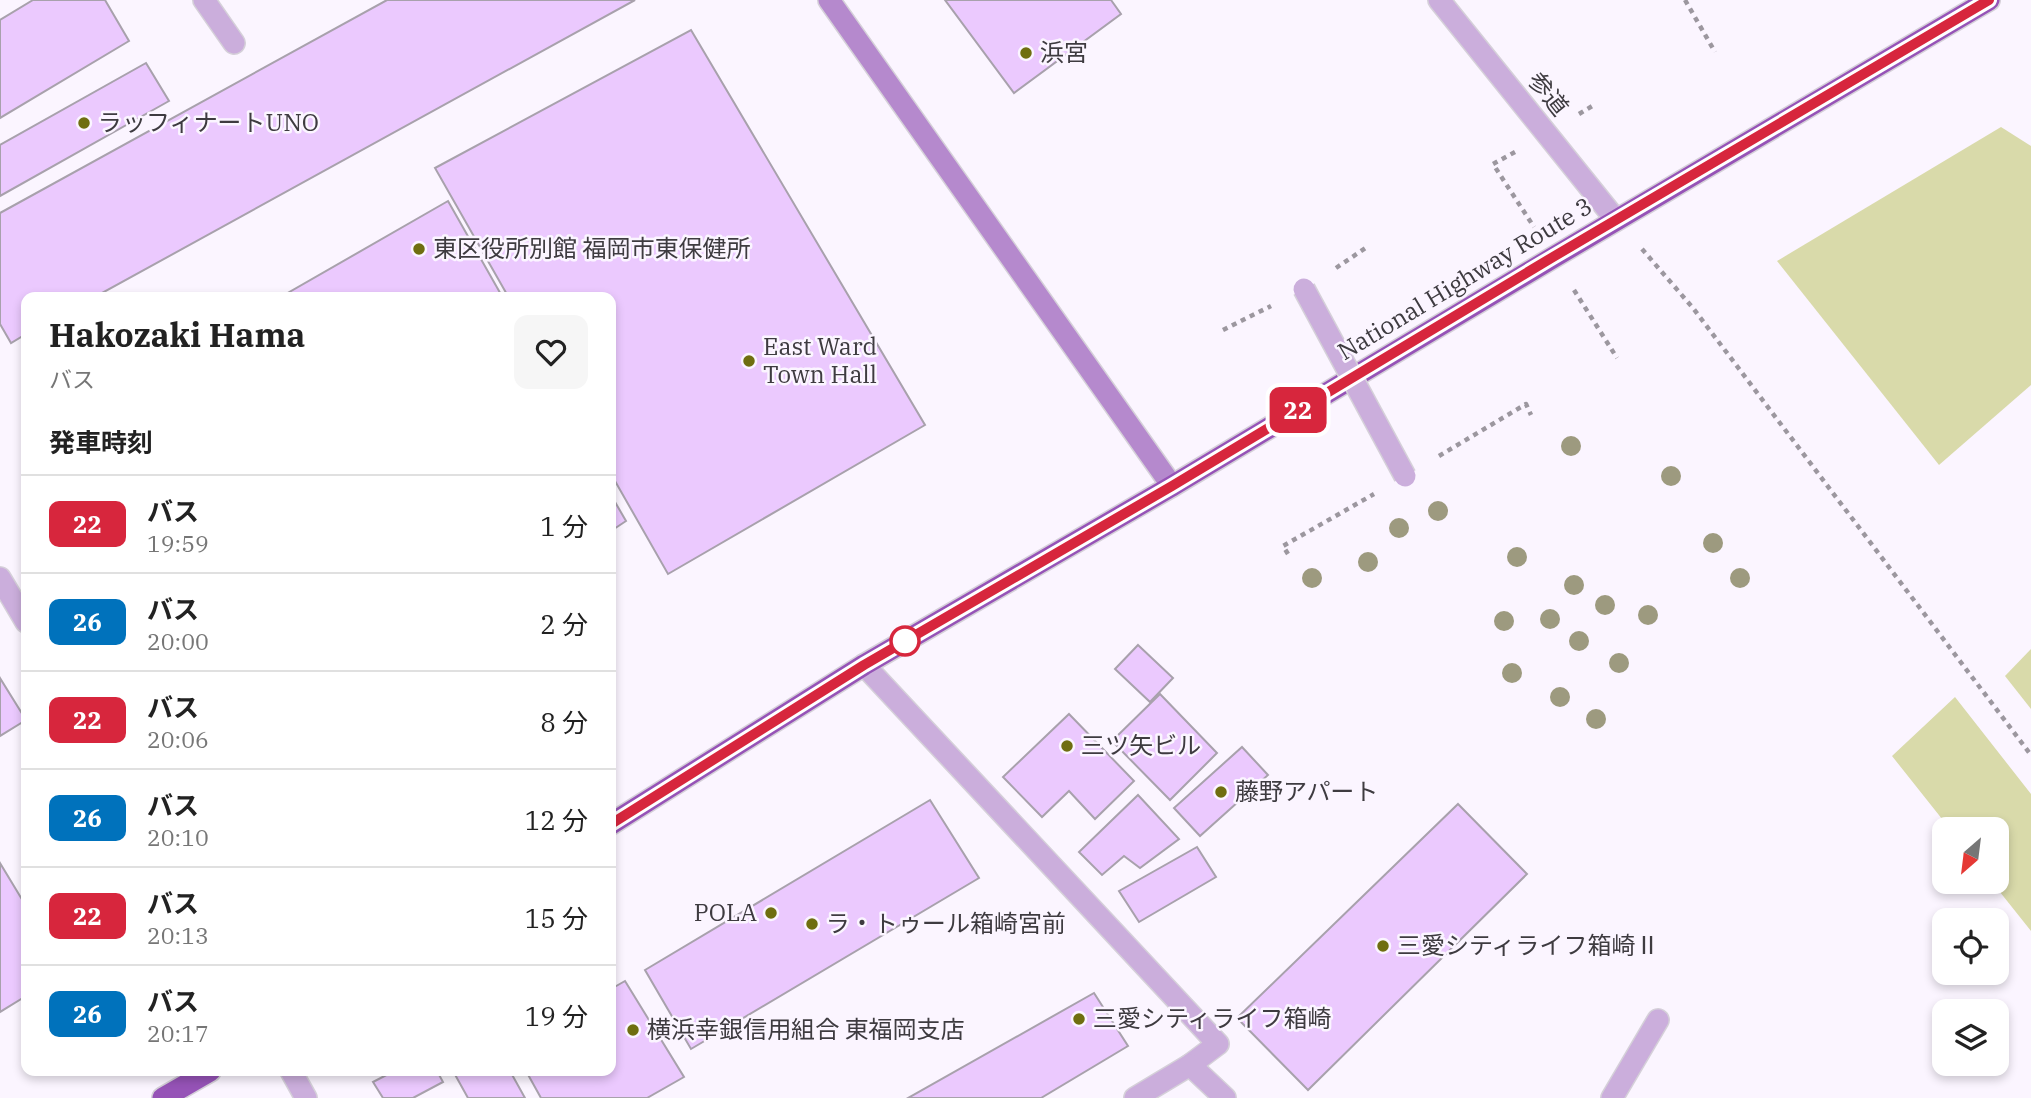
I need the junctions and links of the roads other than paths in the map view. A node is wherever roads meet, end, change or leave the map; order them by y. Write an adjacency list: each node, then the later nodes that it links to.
1 (204, 0): 5 (street)
2 (829, 0): 9 (street)
3 (1439, 0): 6 (street, 参道)
4 (1989, 0): 6 (highway, National Highway Route 3)
5 (234, 43)
6 (1616, 220): 9 (highway, National Highway Route 3)
7 (1304, 289): 8 (street, bridge)
8 (1405, 476)
9 (1172, 486): 12 (highway, National Highway Route 3)
10 (0, 578): 11 (street)
11 (21, 614)
12 (864, 665): 13 (highway, National Highway Route 3); 15 (street)
13 (616, 821)
14 (1658, 1020): 22 (street)
15 (1189, 1065): 20 (street); 21 (street)
16 (201, 1076): 18 (highway)
17 (294, 1076): 19 (street)
18 (163, 1098)
19 (306, 1098)
20 (1135, 1098)
21 (1225, 1098)
22 (1612, 1098)

